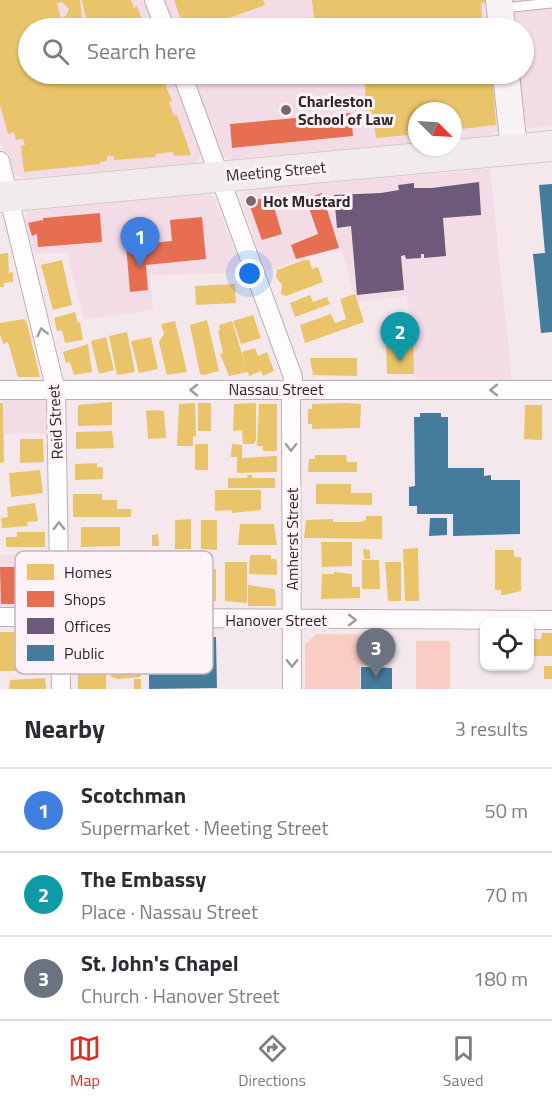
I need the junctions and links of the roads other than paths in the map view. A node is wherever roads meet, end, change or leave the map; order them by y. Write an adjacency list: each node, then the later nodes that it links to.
1 (154, 0): 4 (street)
2 (552, 3): 3 (lane)
3 (500, 12)
4 (161, 18)
5 (186, 84): 10 (street, Amherst Street)
6 (507, 84): 8 (main road)
7 (552, 146): 8 (main road, Meeting Street)
8 (514, 149): 10 (main road, Meeting Street)
9 (0, 161): 11 (street, Reid Street)
10 (220, 176): 11 (main road, Meeting Street); 12 (street, Amherst Street)
11 (5, 197): 15 (street, Reid Street, one-way to 11)
12 (292, 389): 14 (street, Nassau Street, one-way to 12); 15 (street, Nassau Street, one-way to 15); 18 (street, Amherst Street, one-way to 18)
13 (0, 390): 15 (street, Nassau Street)
14 (552, 390)
15 (56, 391): 16 (street, Reid Street, one-way to 15)
16 (59, 551)
17 (213, 619): 18 (street, Hanover Street)
18 (292, 620): 19 (street, Hanover Street, one-way to 19); 22 (street, Amherst Street, one-way to 22)
19 (552, 620)
20 (61, 674): 21 (street, Reid Street)
21 (61, 689)
22 (292, 689)

